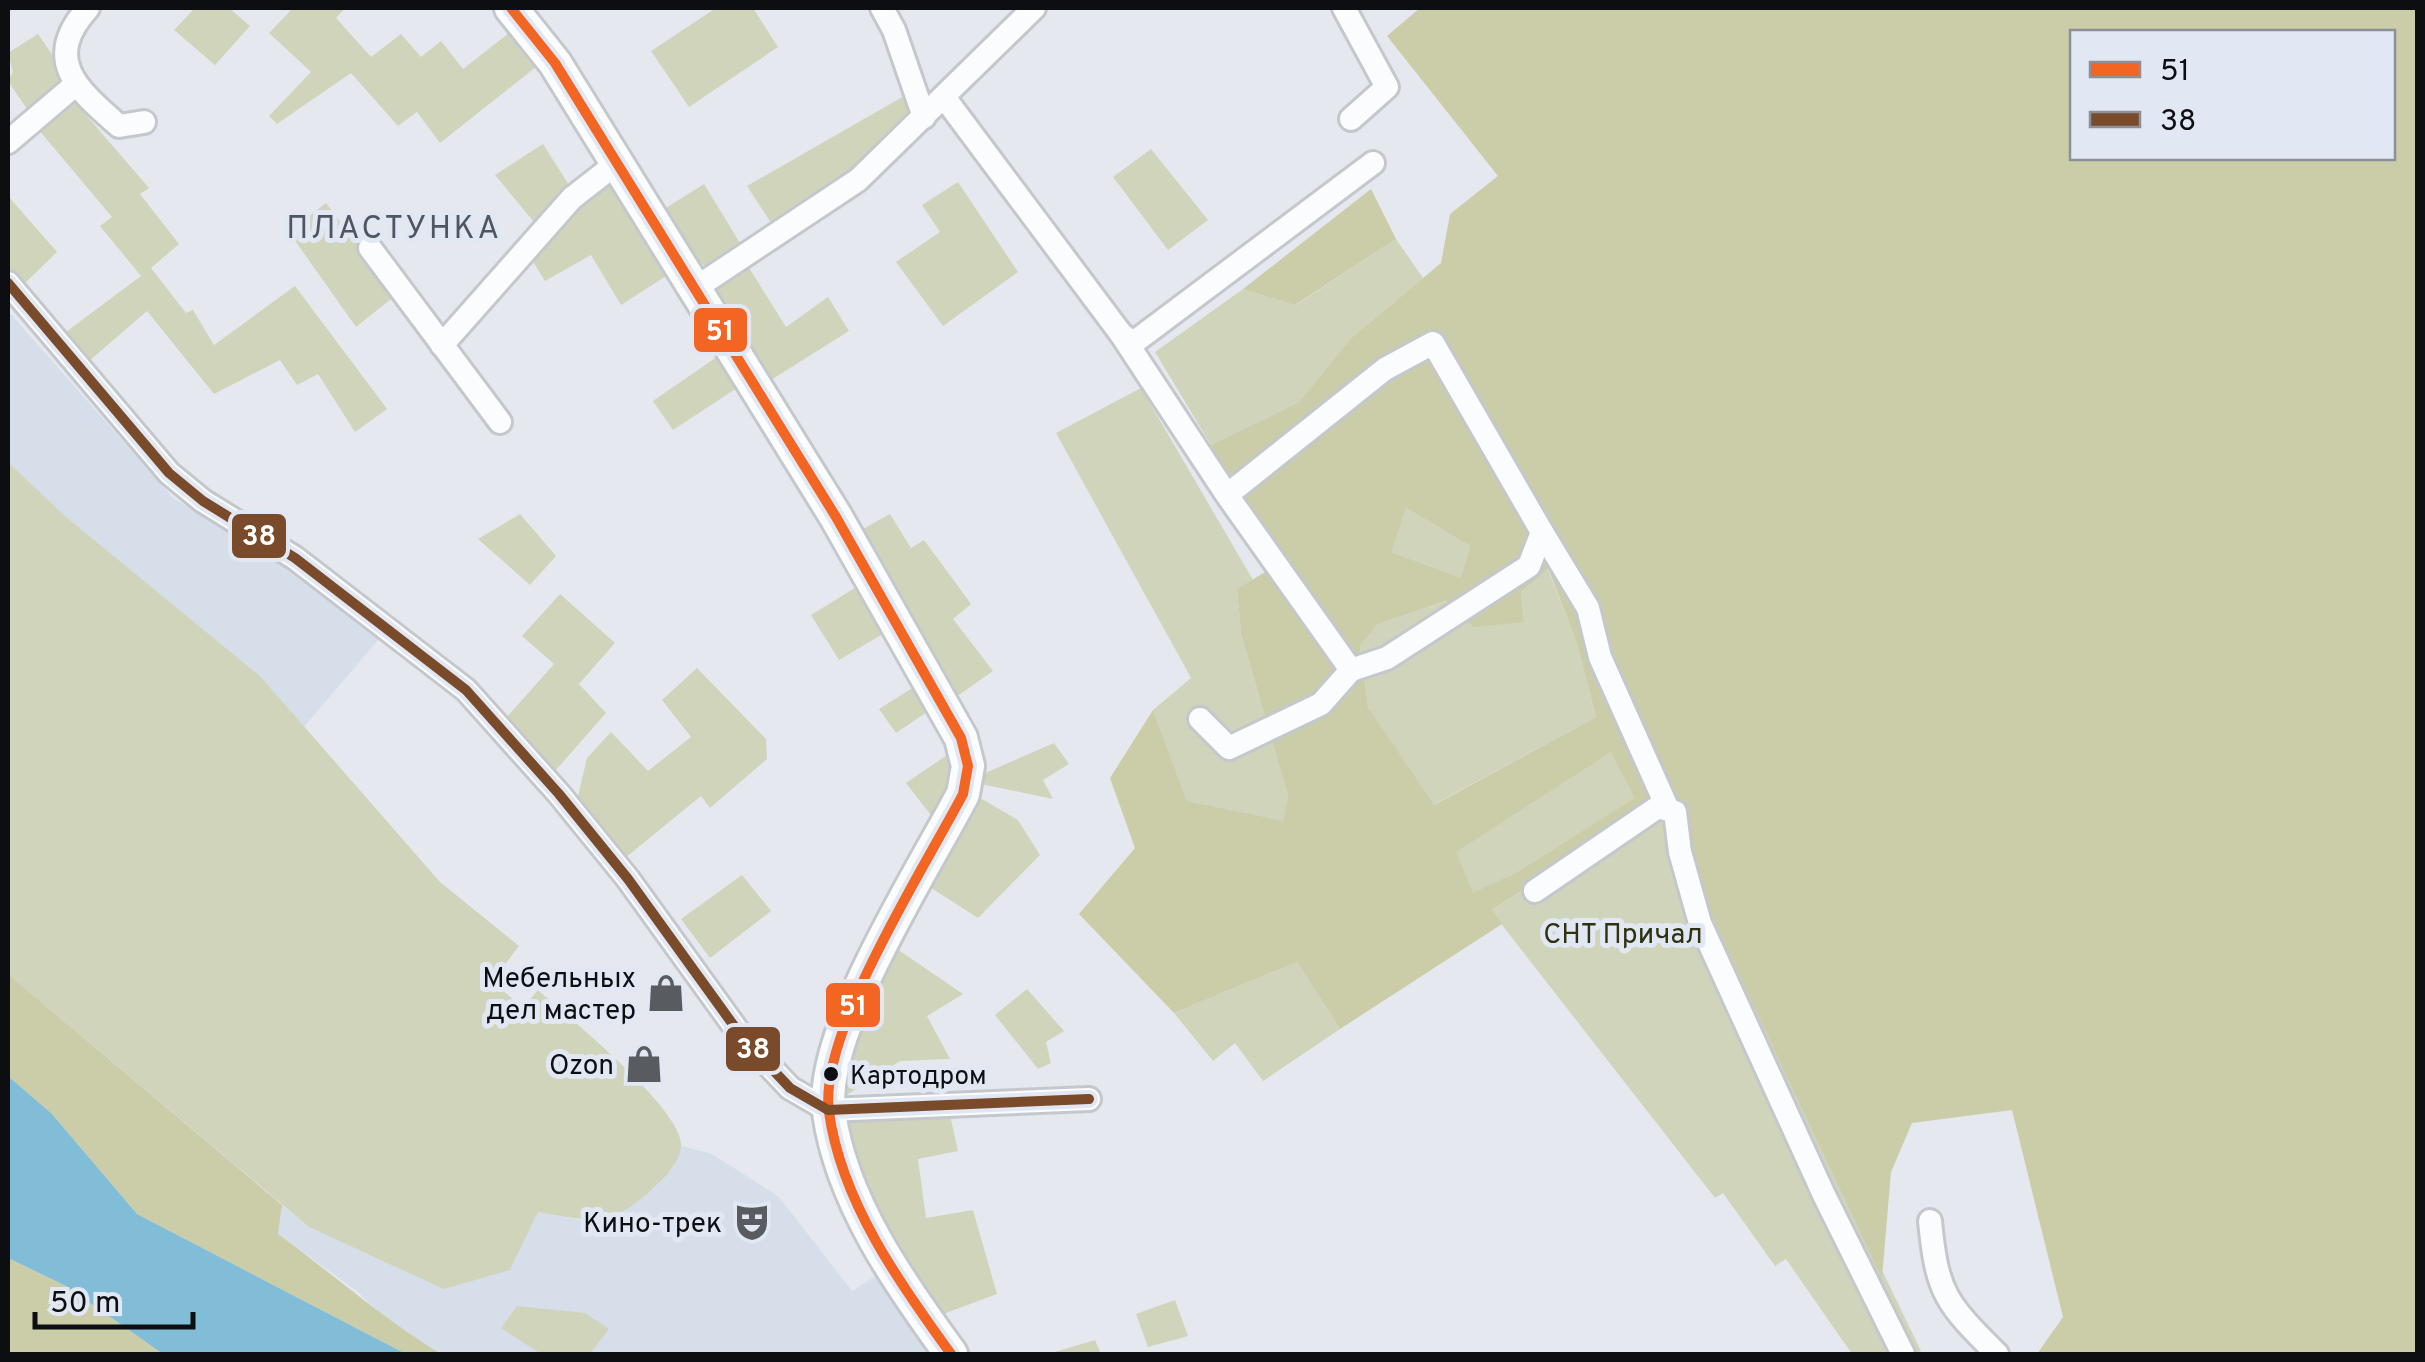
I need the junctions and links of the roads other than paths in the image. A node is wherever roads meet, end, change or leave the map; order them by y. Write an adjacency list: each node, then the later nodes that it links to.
1 (88, 8): 6 (street)
2 (511, 8): 12 (street)
3 (882, 8): 8 (street)
4 (1034, 8): 7 (street)
5 (1344, 8): 9 (street)
6 (75, 85): 10 (street); 11 (street)
7 (944, 97): 8 (street); 17 (street)
8 (924, 117): 16 (street)
9 (1352, 119)
10 (144, 122)
11 (8, 142)
12 (616, 163): 16 (street); 18 (street)
13 (1374, 164): 17 (street)
14 (370, 248): 18 (street)
15 (8, 282): 27 (street)
16 (694, 290): 27 (street)
17 (1121, 334): 20 (street)
18 (442, 345): 19 (street)
19 (500, 422)
20 (1227, 495): 21 (street); 22 (street)
21 (1542, 532): 22 (street); 24 (street)
22 (1351, 670): 23 (street)
23 (1200, 719)
24 (1667, 807): 25 (street); 30 (street)
25 (1535, 890)
26 (1089, 1099): 27 (street)
27 (828, 1110): 29 (street)
28 (1930, 1221): 31 (street)
29 (950, 1354)
30 (1902, 1354)
31 (1997, 1354)

